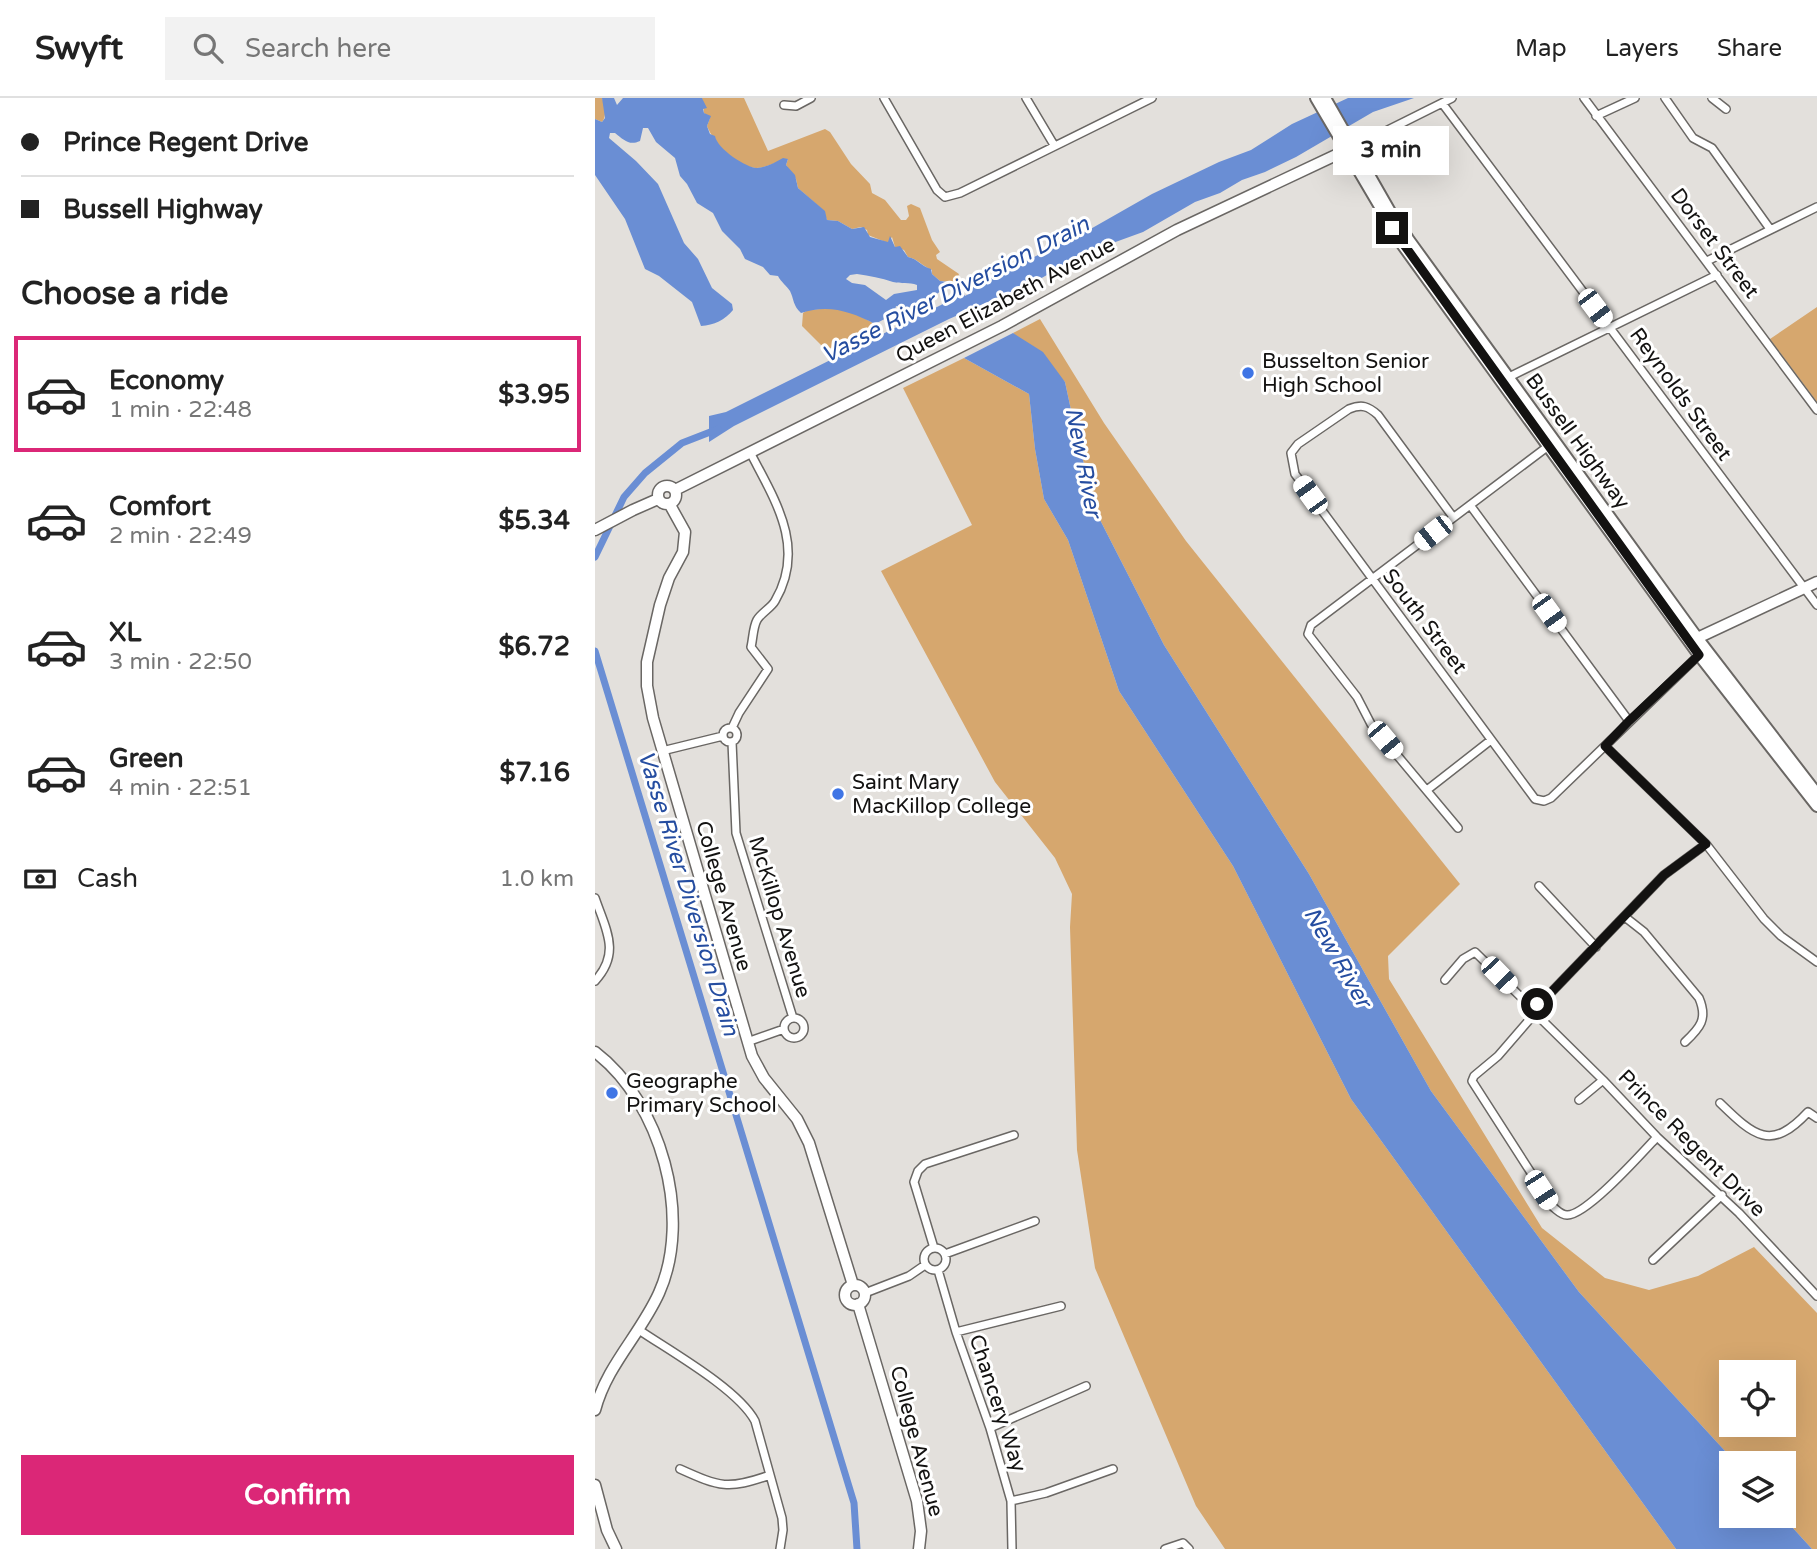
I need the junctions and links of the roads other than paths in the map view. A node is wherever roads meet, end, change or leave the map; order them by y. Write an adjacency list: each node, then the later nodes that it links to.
1 (811, 98): 12 (street)
2 (884, 98): 16 (street)
3 (1026, 98): 16 (street)
4 (1152, 98): 16 (street)
5 (1452, 98): 11 (street)
6 (1584, 98): 14 (street, Dorset Street)
7 (1635, 98): 14 (street)
8 (1665, 98): 19 (street)
9 (1712, 98): 13 (street)
10 (1322, 100): 17 (main road, Bussell Highway)
11 (1442, 103): 15 (street); 22 (street, Reynolds Street)
12 (784, 105)
13 (1726, 109)
14 (1596, 116): 20 (street, Dorset Street)
15 (1382, 133)
16 (1054, 145)
17 (1350, 148): 23 (main road, Bussell Highway); 26 (street, Queen Elizabeth Avenue)
18 (1817, 207): 19 (street)
19 (1770, 229): 20 (street)
20 (1707, 261): 21 (street, Dorset Street)
21 (1717, 275): 22 (street); 24 (street, Dorset Street)
22 (1611, 329): 23 (street); 35 (street, Reynolds Street)
23 (1505, 380): 25 (main road, Bussell Highway)
24 (1817, 410)
25 (1551, 444): 30 (street); 37 (main road, Bussell Highway)
26 (751, 454): 27 (street, Queen Elizabeth Avenue); 40 (street)
27 (675, 490): 28 (street); 29 (street)
28 (658, 499): 29 (street); 32 (street)
29 (670, 505): 45 (street, College Avenue)
30 (1470, 505): 31 (street); 39 (street)
31 (1453, 517): 33 (street); 33 (street, South Street)
32 (595, 530)
33 (1372, 580): 42 (street, South Street); 46 (street)
34 (1817, 582): 35 (street)
35 (1803, 589): 36 (street, Reynolds Street); 37 (street)
36 (1817, 605)
37 (1694, 640): 38 (main road, Bussell Highway)
38 (1702, 652): 39 (street); 47 (main road, Bussell Highway); 48 (main road, Bussell Highway)
39 (1629, 721): 44 (street)
40 (733, 728): 41 (street); 43 (street)
41 (723, 736): 43 (street); 45 (street)
42 (1491, 740): 44 (street, South Street); 46 (street)
43 (732, 742): 60 (street, McKillop Avenue)
44 (1605, 746): 50 (street)
45 (662, 751): 64 (street, College Avenue)
46 (1427, 790): 49 (street)
47 (1817, 794)
48 (1817, 806)
49 (1458, 828)
50 (1706, 844): 53 (street); 55 (street)
51 (1539, 886): 54 (street)
52 (595, 898): 57 (street)
53 (1625, 917): 54 (street); 65 (street)
54 (1596, 947): 58 (street)
55 (1817, 962)
56 (1445, 980): 59 (street)
57 (595, 981)
58 (1539, 1005): 59 (street); 61 (street)
59 (1528, 1006): 62 (street)
60 (793, 1018): 63 (street); 63 (street)
61 (1540, 1018): 62 (street); 67 (street, Prince Regent Drive)
62 (1530, 1019): 72 (street)
63 (784, 1029): 64 (street)
64 (747, 1042): 80 (street, College Avenue)
65 (1685, 1042)
66 (595, 1052): 85 (street)
67 (1603, 1080): 68 (street); 72 (street, Prince Regent Drive)
68 (1579, 1100)
69 (1720, 1103): 70 (street)
70 (1817, 1118)
71 (1014, 1135): 75 (street)
72 (1657, 1138): 73 (street, Prince Regent Drive)
73 (1722, 1195): 77 (street); 82 (street, Prince Regent Drive)
74 (1035, 1221): 76 (street)
75 (934, 1248): 76 (street); 78 (street)
76 (945, 1255): 79 (street)
77 (1653, 1260)
78 (925, 1265): 79 (street); 81 (street)
79 (938, 1270): 86 (street, Chancery Way)
80 (853, 1285): 81 (street); 83 (street)
81 (865, 1293): 83 (street)
82 (1817, 1296)
83 (858, 1304): 99 (street, College Avenue)
84 (1061, 1306): 86 (street)
85 (639, 1330): 88 (street); 92 (street)
86 (956, 1332): 89 (street, Chancery Way)
87 (1086, 1385): 89 (street)
88 (595, 1410)
89 (990, 1428): 94 (street, Chancery Way)
90 (680, 1469): 92 (street)
91 (1112, 1469): 94 (street)
92 (770, 1475): 98 (street)
93 (596, 1492): 95 (street)
94 (1011, 1501): 100 (street, Chancery Way)
95 (607, 1530): 96 (street); 97 (street)
96 (609, 1549)
97 (616, 1549)
98 (780, 1549)
99 (919, 1549)
100 (1012, 1549)
101 (1165, 1549): 102 (street)
102 (1189, 1549)

